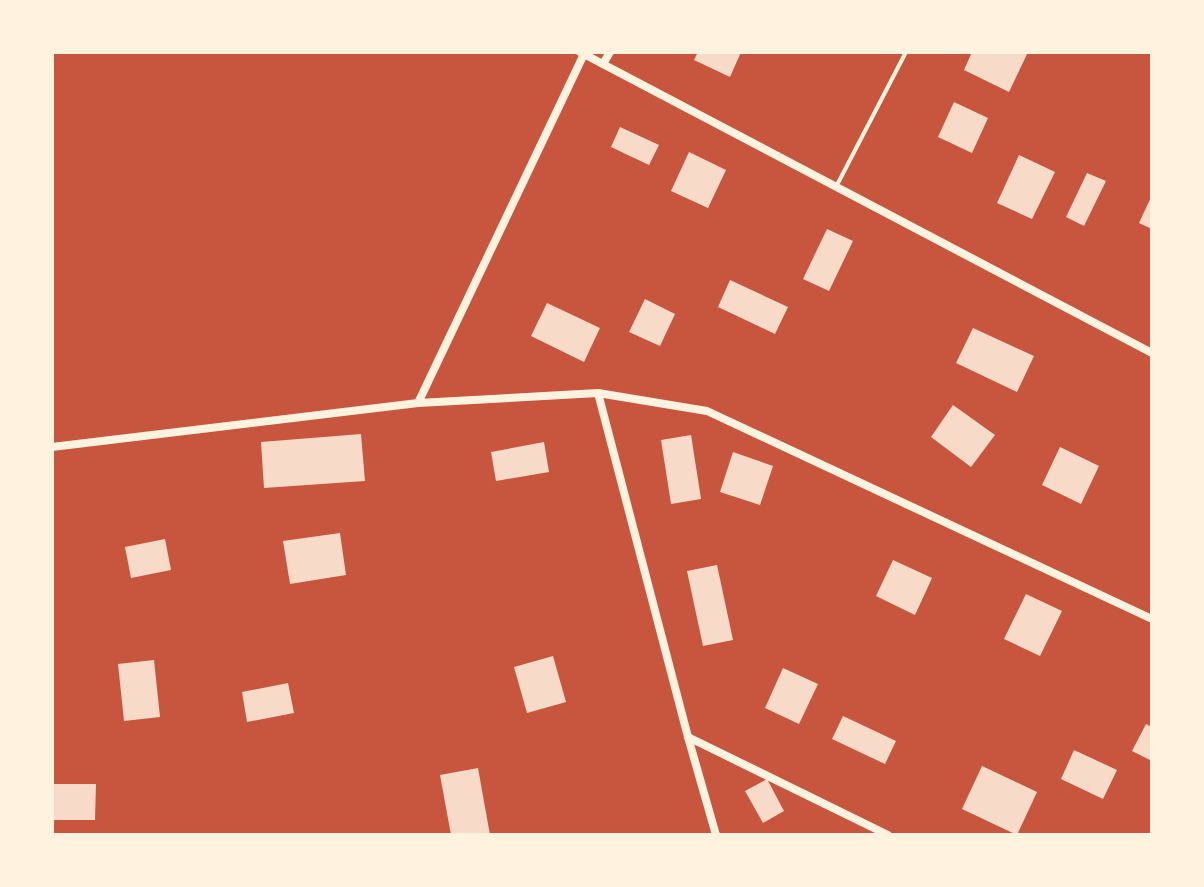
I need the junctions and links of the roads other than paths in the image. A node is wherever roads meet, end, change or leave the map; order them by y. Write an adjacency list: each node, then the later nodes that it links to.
1 (610, 52): 4 (street)
2 (906, 52): 5 (lane)
3 (582, 53): 4 (street); 8 (street)
4 (603, 64): 5 (street)
5 (836, 187): 6 (street)
6 (1152, 353)
7 (598, 393): 8 (street); 10 (street); 11 (street)
8 (418, 403): 9 (street)
9 (52, 447)
10 (1152, 619)
11 (688, 737): 12 (street); 13 (street)
12 (716, 835)
13 (888, 835)

